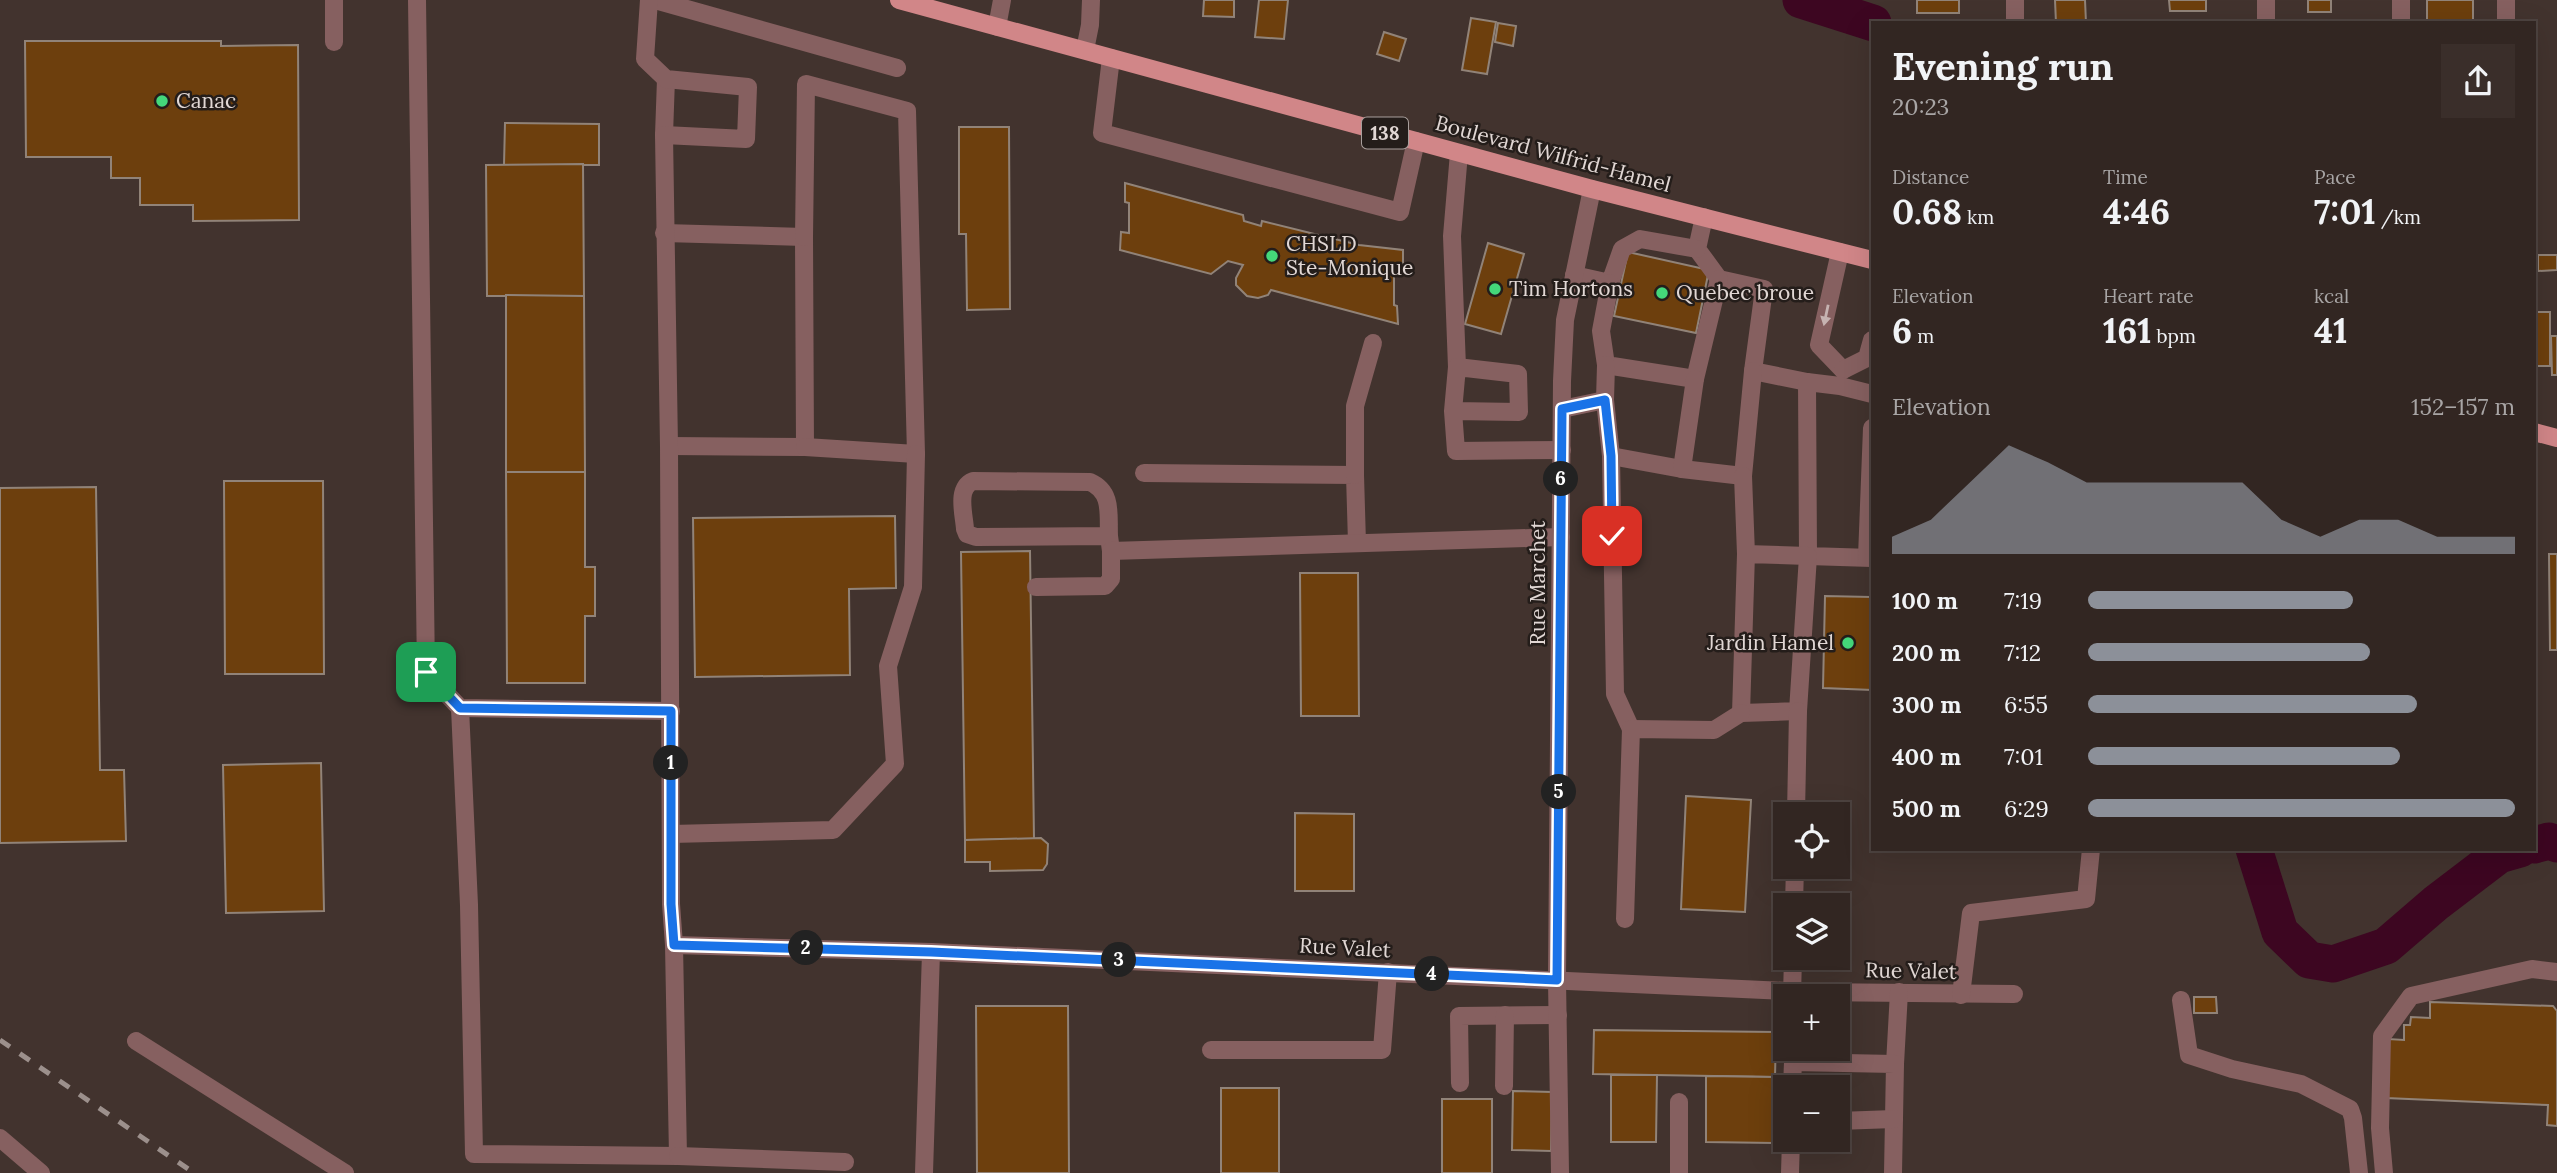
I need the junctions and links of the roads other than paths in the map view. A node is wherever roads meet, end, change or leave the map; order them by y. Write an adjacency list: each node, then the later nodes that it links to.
1 (334, 0): 18 (street)
2 (417, 0): 67 (street)
3 (649, 0): 22 (street)
4 (654, 0): 21 (street)
5 (899, 0): 12 (main road, Boulevard Wilfrid-Hamel / 138)
6 (1002, 0): 17 (street)
7 (1091, 0): 19 (street)
8 (2015, 0): 13 (street)
9 (2266, 0): 14 (street)
10 (2401, 0): 15 (street)
11 (2505, 0): 16 (street)
12 (918, 3): 17 (main road, Boulevard Wilfrid-Hamel / 138)
13 (2015, 21)
14 (2266, 21)
15 (2401, 21)
16 (2506, 21)
17 (997, 27): 19 (main road, Boulevard Wilfrid-Hamel / 138)
18 (334, 42)
19 (1085, 50): 20 (main road, Boulevard Wilfrid-Hamel / 138)
20 (1111, 58): 24 (main road, Boulevard Wilfrid-Hamel / 138); 24 (street)
21 (897, 68)
22 (666, 79): 23 (street); 23 (street)
23 (664, 135): 28 (street)
24 (1416, 141): 25 (main road, Boulevard Wilfrid-Hamel / 138)
25 (1459, 152): 26 (main road, Boulevard Wilfrid-Hamel / 138); 39 (street)
26 (1592, 189): 27 (main road, Boulevard Wilfrid-Hamel / 138); 33 (street, Rue Marchet)
27 (1704, 217): 30 (street); 31 (main road, Boulevard Wilfrid-Hamel / 138)
28 (664, 233): 29 (street); 50 (street)
29 (804, 237): 51 (street); 53 (street)
30 (1697, 249): 34 (street); 35 (street)
31 (1840, 252): 32 (main road, Boulevard Wilfrid-Hamel / 138); 41 (street, one-way to 41)
32 (1871, 260)
33 (1574, 275): 35 (street); 46 (street, Rue Marchet)
34 (1719, 279): 40 (street); 42 (street)
35 (1610, 283): 38 (street)
36 (1373, 343): 57 (street)
37 (1871, 344): 41 (street)
38 (1606, 365): 42 (street); 45 (street)
39 (1457, 367): 47 (street); 47 (street)
40 (1753, 371): 43 (street); 58 (street)
41 (1841, 378): 43 (street); 44 (street)
42 (1695, 379): 55 (street)
43 (1807, 382): 64 (street)
44 (1871, 393)
45 (1605, 400): 46 (street); 54 (street)
46 (1562, 409): 52 (street, Rue Marchet)
47 (1453, 411): 52 (street)
48 (2536, 433): 49 (main road)
49 (2557, 438)
50 (669, 446): 51 (street); 68 (street)
51 (805, 447): 53 (street)
52 (1562, 450): 60 (street, Rue Marchet)
53 (916, 454): 73 (street)
54 (1611, 456): 55 (street); 71 (street)
55 (1682, 469): 58 (street)
56 (1143, 473): 57 (street)
57 (1355, 475): 61 (street)
58 (1743, 476): 63 (street)
59 (1871, 492): 65 (street)
60 (1561, 537): 61 (street); 80 (street, Rue Marchet)
61 (1357, 543): 62 (street)
62 (1110, 544): 62 (street); 66 (street)
63 (1746, 554): 64 (street); 70 (street)
64 (1808, 556): 65 (street); 69 (street)
65 (1870, 557)
66 (1036, 587)
67 (460, 708): 68 (street); 100 (street)
68 (671, 711): 73 (street)
69 (1798, 711): 70 (street); 72 (street)
70 (1741, 713): 71 (street)
71 (1631, 729): 75 (street)
72 (1796, 802)
73 (671, 834): 76 (street)
74 (2091, 851): 85 (street)
75 (1625, 919)
76 (674, 945): 77 (street, Rue Valet); 100 (street)
77 (931, 952): 78 (street, Rue Valet); 104 (street)
78 (1388, 972): 80 (street, Rue Valet); 90 (street)
79 (2557, 972): 110 (street)
80 (1557, 980): 81 (street, Rue Valet); 88 (street, Rue Marchet)
81 (1773, 992)
82 (1850, 992): 83 (street, Rue Valet)
83 (1899, 992): 85 (street, Rue Valet); 92 (street)
84 (2014, 994): 85 (street, Rue Valet)
85 (1961, 995)
86 (2181, 1000): 109 (street)
87 (1505, 1015): 88 (street); 93 (street); 94 (street)
88 (1558, 1015): 105 (street, Rue Marchet)
89 (136, 1041): 103 (street)
90 (1211, 1050)
91 (1850, 1060): 92 (street)
92 (1895, 1064): 96 (street)
93 (1460, 1083)
94 (1504, 1086)
95 (1679, 1101): 106 (street)
96 (1894, 1119): 97 (street); 108 (street)
97 (1850, 1121)
98 (0, 1138): 102 (street)
99 (1791, 1152): 107 (street)
100 (678, 1156): 101 (street)
101 (845, 1162)
102 (41, 1173)
103 (345, 1173)
104 (924, 1173)
105 (1560, 1173)
106 (1679, 1173)
107 (1790, 1173)
108 (1893, 1173)
109 (2359, 1173)
110 (2384, 1173)

